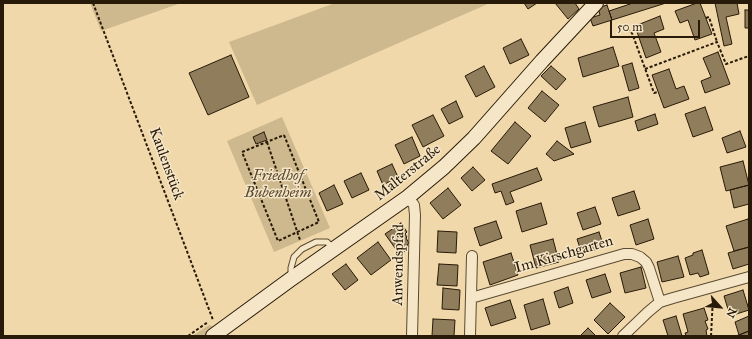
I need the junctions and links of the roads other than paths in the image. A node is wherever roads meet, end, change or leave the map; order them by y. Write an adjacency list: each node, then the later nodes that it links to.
1 (596, 3): 2 (main road, Malterstraße)
2 (408, 197): 3 (main road, Malterstraße); 10 (street, Anwendspfad)
3 (334, 249): 6 (main road, Malterstraße); 6 (lane)
4 (472, 256): 7 (street)
5 (749, 277): 8 (street)
6 (291, 279): 9 (main road, Malterstraße)
7 (471, 298): 8 (street, Im Kirschgarten); 11 (street)
8 (660, 302): 12 (street)
9 (213, 336)
10 (412, 336)
11 (470, 336)
12 (623, 336)

